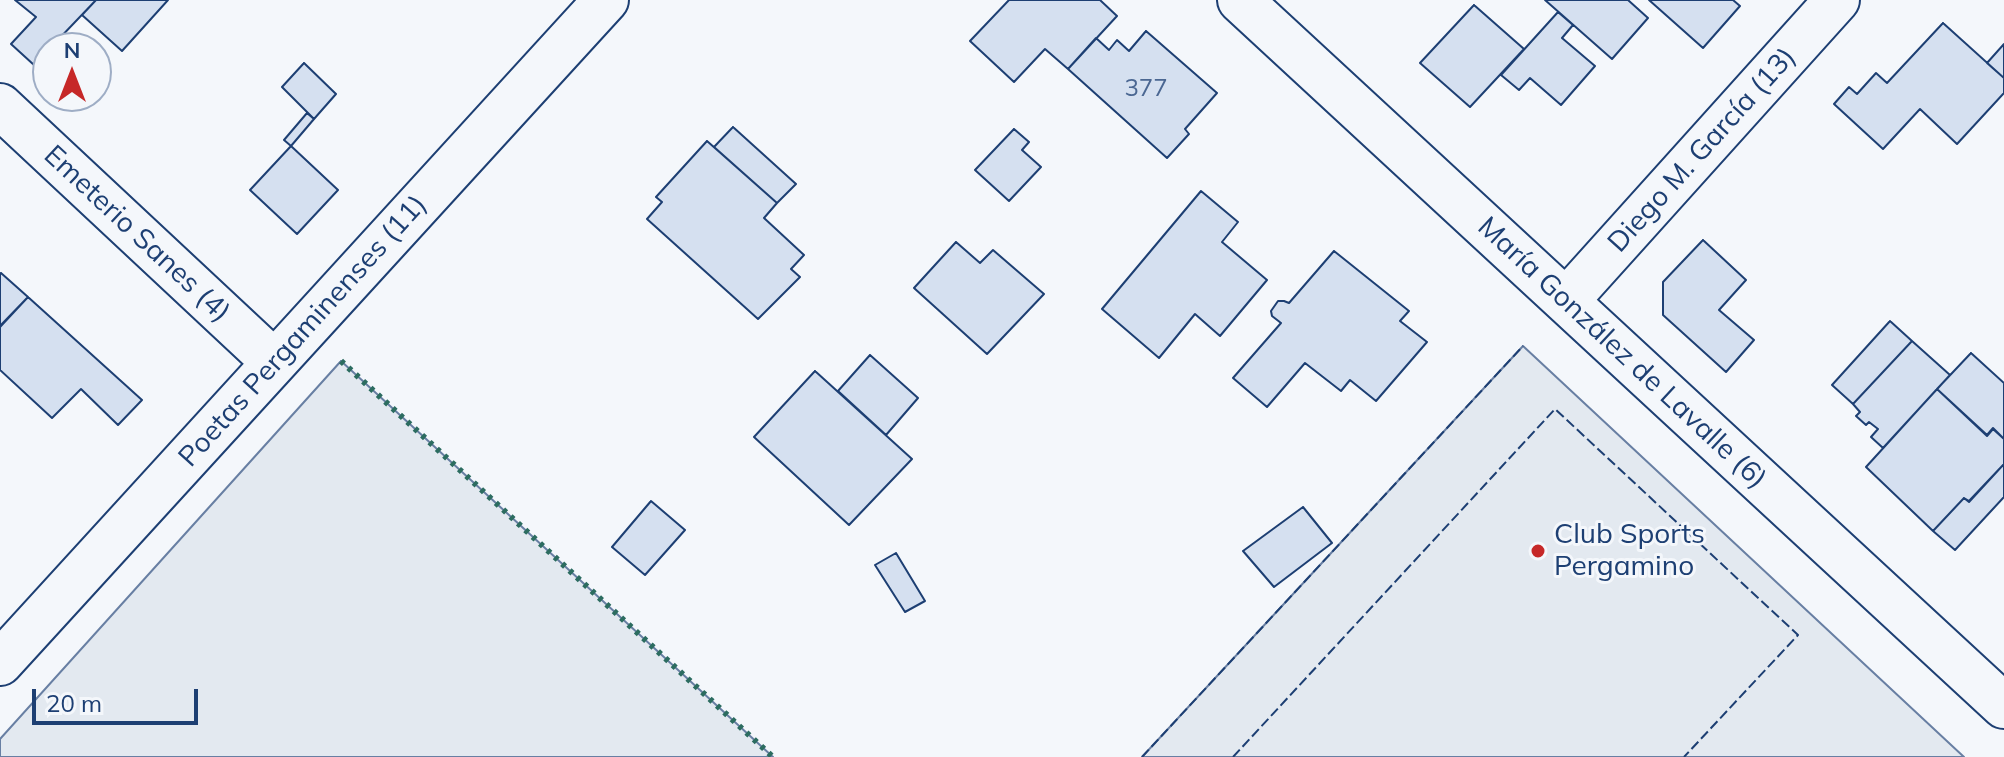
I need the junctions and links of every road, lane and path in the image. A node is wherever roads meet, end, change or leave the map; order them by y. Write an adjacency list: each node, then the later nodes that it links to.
1 (606, 0): 6 (street, Poetas Pergaminenses (11))
2 (1240, 0): 5 (street, María González de Lavalle (6))
3 (1837, 0): 5 (street, Diego M. García (13))
4 (0, 106): 6 (street, Emeterio Sanes (4))
5 (1566, 301): 8 (street, María González de Lavalle (6))
6 (274, 362): 7 (street, Poetas Pergaminenses (11))
7 (0, 663)
8 (2004, 706)

